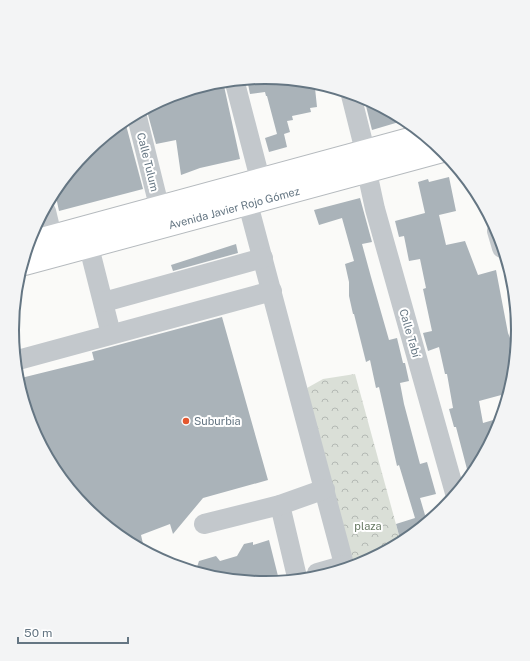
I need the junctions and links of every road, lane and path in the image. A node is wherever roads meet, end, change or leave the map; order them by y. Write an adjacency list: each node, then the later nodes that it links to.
1 (237, 87): 7 (street)
2 (352, 101): 6 (street, Calle Tabí)
3 (138, 120): 10 (street, Calle Tulum)
4 (417, 137): 6 (main road, Avenida Javier Rojo Gómez)
5 (434, 152): 6 (main road, Avenida Javier Rojo Gómez)
6 (366, 161): 7 (main road, Avenida Javier Rojo Gómez); 8 (main road, Avenida Javier Rojo Gómez); 20 (street, Calle Tabí)
7 (260, 179): 10 (main road, Avenida Javier Rojo Gómez)
8 (248, 204): 10 (main road, Avenida Javier Rojo Gómez); 14 (street)
9 (47, 216): 11 (street)
10 (163, 216): 11 (main road, Avenida Javier Rojo Gómez); 13 (main road, Avenida Javier Rojo Gómez)
11 (52, 236): 12 (main road, Avenida Javier Rojo Gómez)
12 (36, 240)
13 (89, 247): 15 (main road, Avenida Javier Rojo Gómez); 17 (street)
14 (263, 258): 16 (street); 17 (street)
15 (28, 263)
16 (272, 291): 18 (street); 21 (street)
17 (104, 302): 18 (street)
18 (111, 334): 19 (street)
19 (21, 359)
20 (454, 488)
21 (325, 489): 22 (street); 24 (street)
22 (280, 505): 23 (street); 25 (street)
23 (204, 524)
24 (344, 563)
25 (296, 574)

